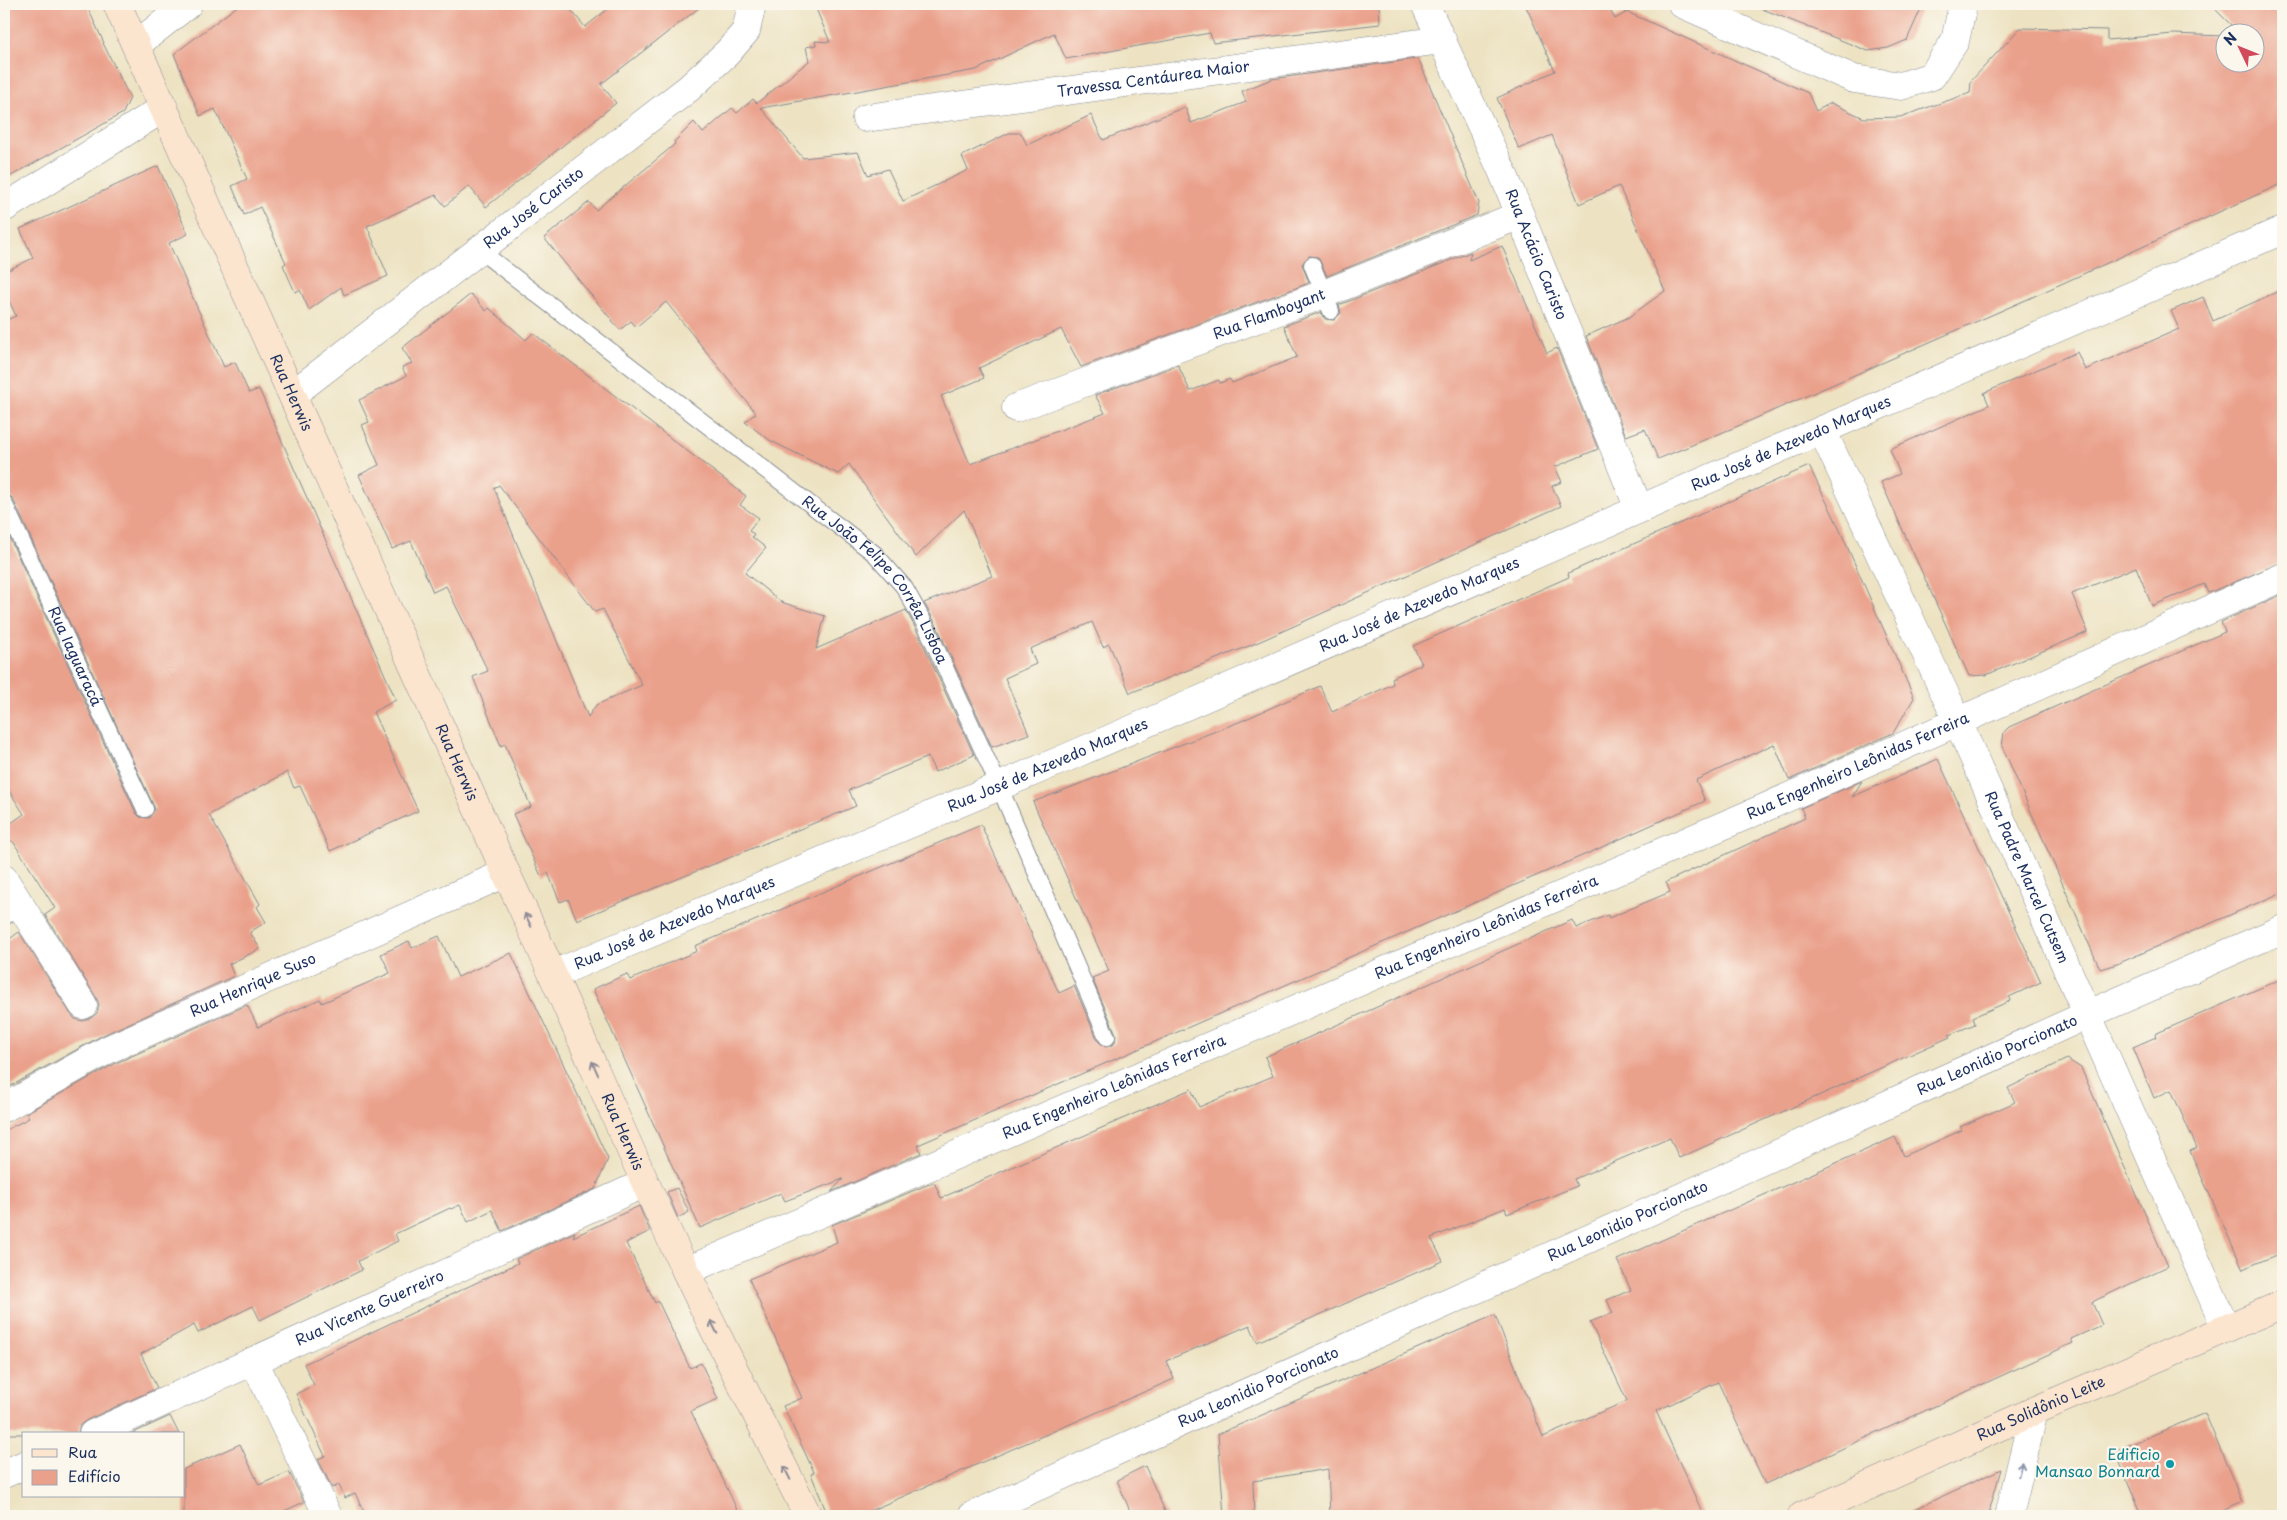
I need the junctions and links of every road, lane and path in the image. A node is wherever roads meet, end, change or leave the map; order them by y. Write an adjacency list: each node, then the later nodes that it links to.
1 (117, 4): 8 (main road, Rua Herwis)
2 (188, 4): 8 (street)
3 (752, 4): 14 (street, Rua José Caristo)
4 (1425, 4): 7 (street, Rua Acácio Caristo)
5 (1682, 4): 6 (street)
6 (1963, 4)
7 (1442, 40): 10 (street, Travessa Centáurea Maior); 12 (street, Rua Acácio Caristo)
8 (136, 45): 9 (main road, Rua Herwis)
9 (164, 108): 11 (street); 17 (main road, Rua Herwis)
10 (866, 118)
11 (5, 205)
12 (1520, 215): 16 (street, Rua Flamboyant); 21 (street, Rua Acácio Caristo)
13 (2283, 230): 19 (street, Rua José de Azevedo Marques)
14 (479, 250): 17 (street, Rua José Caristo); 24 (lane, Rua João Felipe Corrêa Lisboa)
15 (1312, 265): 16 (lane)
16 (1328, 303): 18 (street, Rua Flamboyant)
17 (292, 394): 26 (main road, Rua Herwis)
18 (1016, 408)
19 (1822, 430): 21 (street, Rua José de Azevedo Marques); 23 (street, Rua Padre Marcel Cutsem)
20 (4, 503): 25 (lane, Rua Iaguaracá)
21 (1639, 509): 24 (street, Rua José de Azevedo Marques)
22 (2283, 577): 23 (street, Rua Engenheiro Leônidas Ferreira)
23 (1958, 722): 32 (street, Rua Padre Marcel Cutsem); 36 (street, Rua Engenheiro Leônidas Ferreira)
24 (999, 786): 30 (street, Rua José de Azevedo Marques); 33 (lane, Rua João Felipe Corrêa Lisboa)
25 (145, 809)
26 (506, 873): 30 (main road, Rua Herwis, one-way to 26); 34 (street, Rua Henrique Suso)
27 (4, 879): 28 (street)
28 (12, 911): 31 (street)
29 (2283, 929): 32 (street, Rua Leonidio Porcionato)
30 (554, 974): 35 (main road, Rua Herwis, one-way to 30)
31 (82, 1005)
32 (2089, 1014): 38 (street, Rua Padre Marcel Cutsem); 46 (street, Rua Leonidio Porcionato)
33 (1107, 1037)
34 (4, 1108)
35 (645, 1183): 36 (main road, Rua Herwis); 39 (street, Rua Vicente Guerreiro)
36 (686, 1271): 45 (main road, Rua Herwis, one-way to 36)
37 (2283, 1304): 38 (main road, Rua Solidônio Leite)
38 (2226, 1328): 40 (main road, Rua Solidônio Leite)
39 (254, 1361): 41 (street, Rua Vicente Guerreiro); 44 (street)
40 (2034, 1411): 47 (main road, Rua Solidônio Leite); 48 (street, one-way to 40)
41 (97, 1432)
42 (22, 1466): 43 (street)
43 (4, 1474)
44 (328, 1516)
45 (808, 1516)
46 (972, 1516)
47 (1802, 1516)
48 (2009, 1516)

